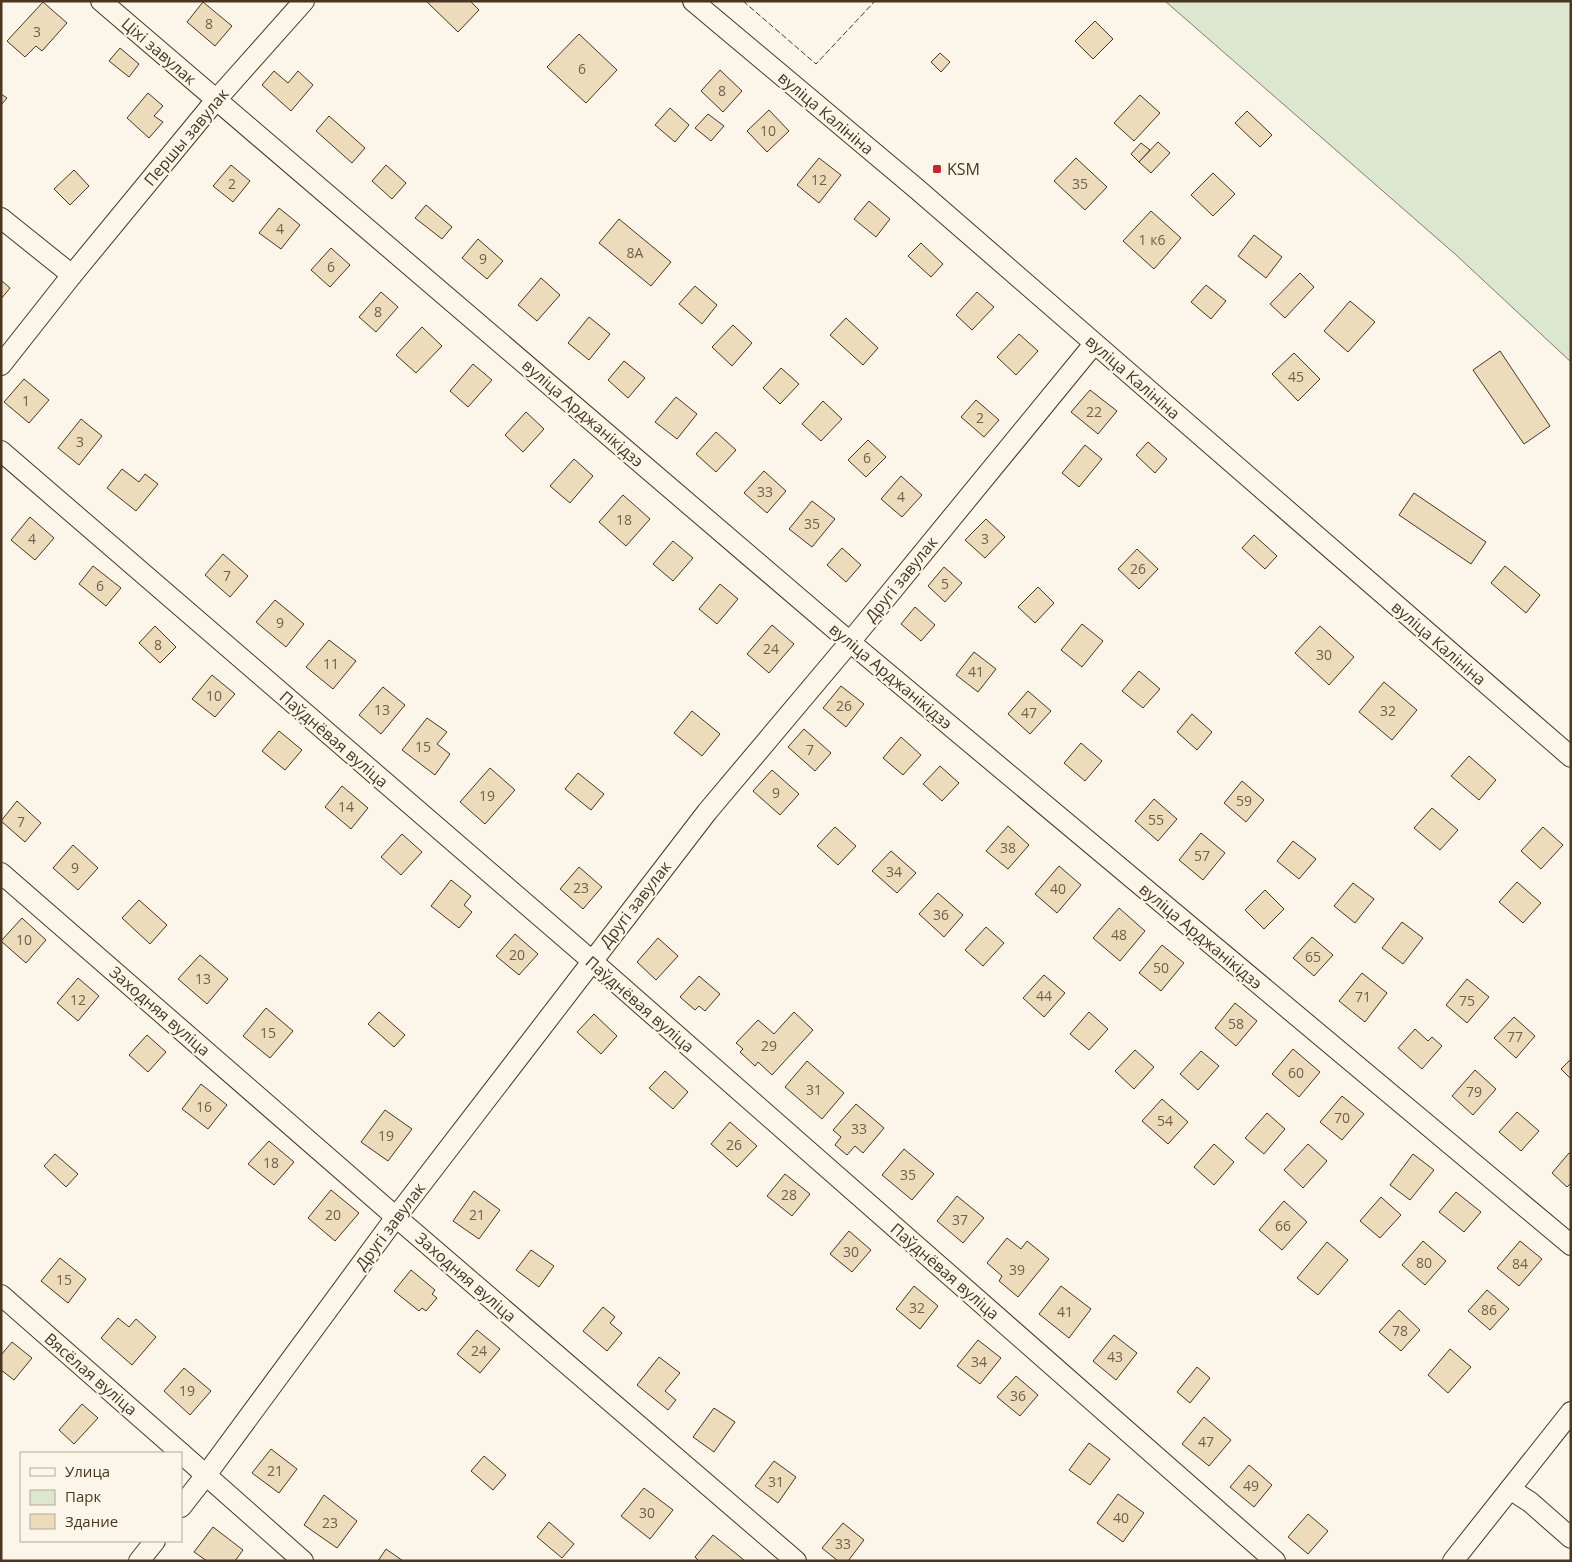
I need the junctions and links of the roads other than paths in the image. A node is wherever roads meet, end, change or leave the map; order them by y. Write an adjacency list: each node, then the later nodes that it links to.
1 (102, 1): 4 (street, Ціхі завулак)
2 (304, 1): 4 (street, Першы завулак)
3 (693, 1): 7 (street, вуліца Калініна)
4 (216, 100): 6 (street, Першы завулак); 10 (street, вуліца Арджанікідзэ)
5 (1, 218): 6 (street)
6 (72, 275): 8 (street, Першы завулак)
7 (1094, 344): 10 (street, Другі завулак); 11 (street, вуліца Калініна)
8 (1, 365)
9 (1, 451): 13 (street, Паўднёвая вуліца)
10 (850, 642): 13 (street, Другі завулак); 15 (street, вуліца Арджанікідзэ)
11 (1571, 756)
12 (1, 873): 14 (street, Заходняя вуліца)
13 (592, 961): 14 (street, Другі завулак); 28 (street, Паўднёвая вуліца)
14 (396, 1217): 20 (street, Другі завулак); 27 (street, Заходняя вуліца)
15 (1571, 1245)
16 (1, 1295): 18 (street, Вясёлая вуліца)
17 (1571, 1412): 21 (street)
18 (180, 1452)
19 (182, 1454): 20 (street, Вясёлая вуліца)
20 (206, 1476): 22 (street, Другі завулак); 26 (street, Вясёлая вуліца)
21 (1510, 1489): 23 (street); 29 (street)
22 (182, 1506)
23 (1571, 1538)
24 (154, 1542): 25 (street)
25 (139, 1561)
26 (303, 1561)
27 (796, 1561)
28 (1275, 1561)
29 (1453, 1561)

